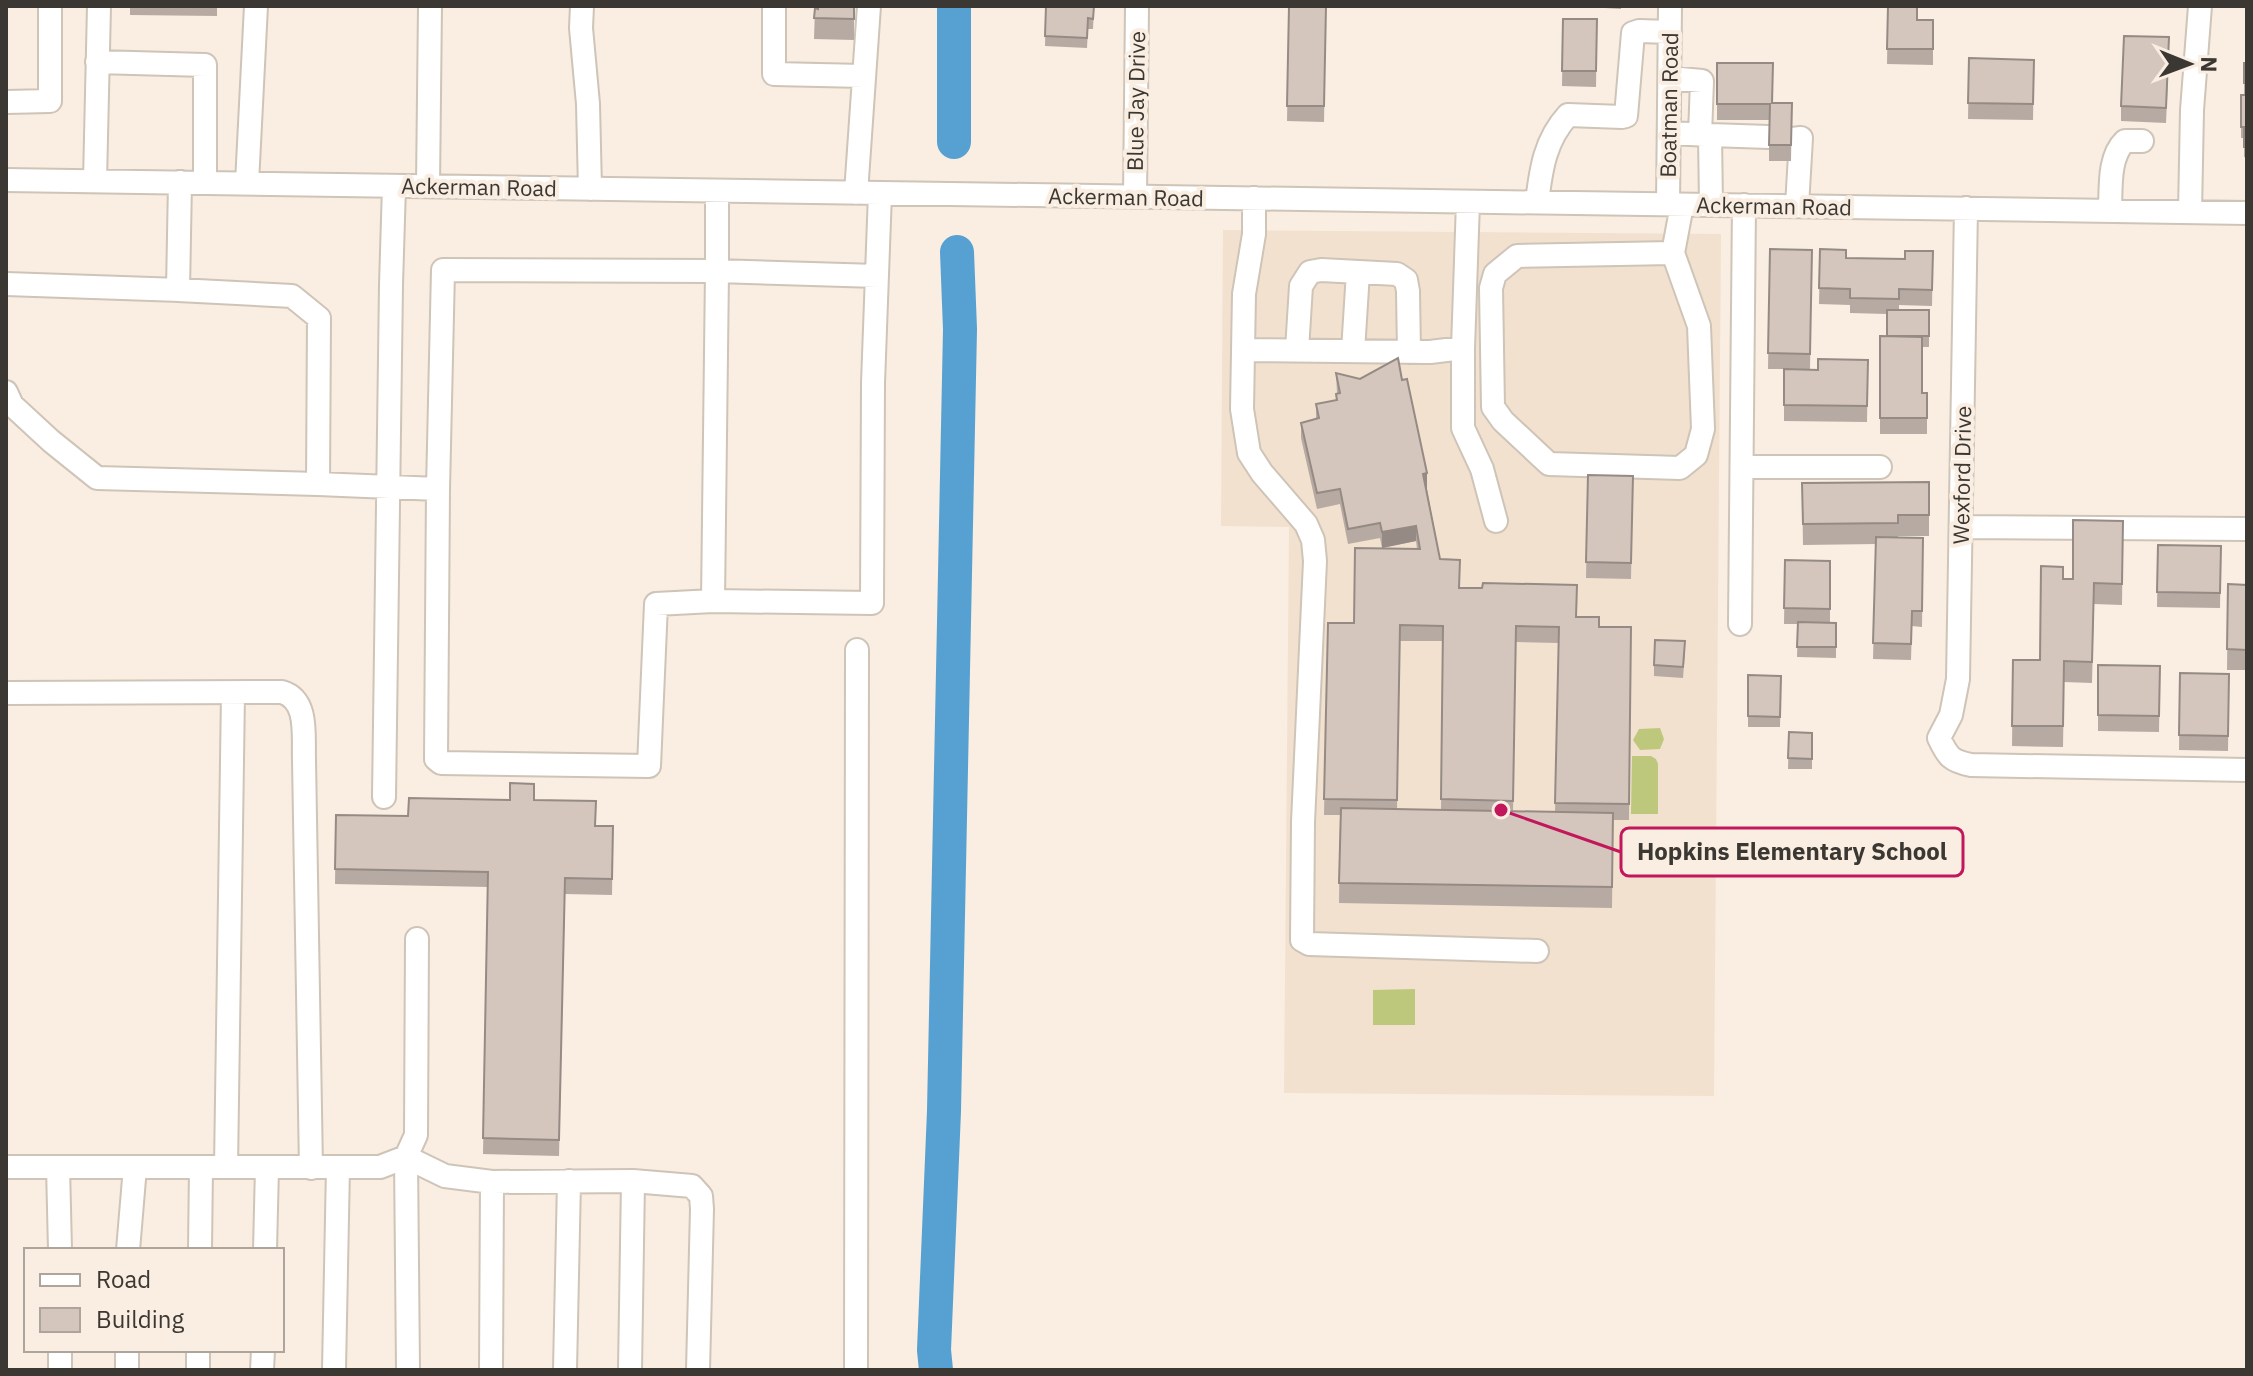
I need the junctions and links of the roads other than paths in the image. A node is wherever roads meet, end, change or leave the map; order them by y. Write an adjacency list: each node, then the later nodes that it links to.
1 (50, 6): 15 (street)
2 (99, 6): 12 (street)
3 (256, 6): 23 (street)
4 (430, 6): 25 (street)
5 (582, 6): 26 (street)
6 (774, 6): 13 (street)
7 (869, 6): 13 (street)
8 (1137, 6): 30 (street, Blue Jay Drive)
9 (1670, 6): 11 (street, Boatman Road)
10 (2200, 6): 40 (street)
11 (1670, 32): 14 (street, Boatman Road); 33 (street)
12 (97, 62): 20 (street); 22 (street)
13 (864, 76): 28 (street)
14 (1670, 78): 16 (street, Boatman Road); 17 (street)
15 (6, 102)
16 (1669, 133): 17 (street); 34 (street, Boatman Road)
17 (1705, 135): 35 (street); 37 (street)
18 (2142, 141): 39 (street)
19 (6, 180): 20 (street, Ackerman Road)
20 (95, 181): 21 (street, Ackerman Road)
21 (180, 182): 22 (street, Ackerman Road); 47 (street)
22 (205, 183): 23 (street, Ackerman Road)
23 (247, 183): 24 (street, Ackerman Road)
24 (394, 186): 25 (street, Ackerman Road); 57 (street)
25 (428, 186): 26 (street, Ackerman Road)
26 (590, 189): 27 (street, Ackerman Road)
27 (717, 191): 28 (street, Ackerman Road); 43 (street)
28 (856, 193): 29 (street, Ackerman Road)
29 (880, 193): 30 (street, Ackerman Road); 45 (street)
30 (1135, 197): 31 (street, Ackerman Road)
31 (1254, 198): 32 (street, Ackerman Road); 49 (street)
32 (1468, 202): 33 (street, Ackerman Road); 48 (street)
33 (1537, 202): 34 (street, Ackerman Road)
34 (1675, 205): 35 (street, Ackerman Road); 42 (street, Boatman Road)
35 (1711, 205): 36 (street, Ackerman Road)
36 (1744, 205): 37 (street, Ackerman Road); 54 (street)
37 (1797, 206): 38 (street, Ackerman Road)
38 (1966, 208): 39 (street, Ackerman Road); 60 (street, Wexford Drive)
39 (2110, 211): 40 (street, Ackerman Road)
40 (2190, 212): 41 (street, Ackerman Road)
41 (2247, 213)
42 (1673, 253): 42 (street)
43 (717, 271): 45 (street); 58 (street); 62 (street)
44 (1358, 272): 50 (street); 51 (street); 52 (street)
45 (877, 276): 62 (street)
46 (6, 284): 47 (street)
47 (180, 290): 56 (street)
48 (1463, 348): 52 (street); 59 (street)
49 (1244, 350): 50 (street); 70 (street)
50 (1297, 350): 51 (street)
51 (1353, 351): 52 (street)
52 (1409, 352)
53 (6, 392): 56 (street)
54 (1742, 467): 55 (street); 63 (street)
55 (1880, 467)
56 (318, 484): 57 (street)
57 (389, 487): 58 (street); 68 (street)
58 (438, 489): 62 (street)
59 (1496, 521)
60 (1961, 527): 61 (street); 67 (street, Wexford Drive)
61 (2247, 529)
62 (713, 601)
63 (1740, 624)
64 (857, 650): 93 (street)
65 (6, 693): 66 (street)
66 (233, 693): 76 (street); 79 (street)
67 (2247, 770)
68 (384, 797)
69 (417, 939): 71 (street)
70 (1537, 951)
71 (406, 1157): 78 (street); 82 (street); 88 (street)
72 (6, 1167): 73 (street)
73 (58, 1167): 74 (street); 83 (street)
74 (135, 1167): 75 (street); 84 (street)
75 (201, 1167): 76 (street); 85 (street)
76 (226, 1167): 77 (street)
77 (267, 1167): 79 (street); 86 (street)
78 (338, 1167): 79 (street); 87 (street)
79 (311, 1168)
80 (569, 1181): 81 (street); 82 (street); 90 (street)
81 (633, 1181): 91 (street); 92 (street)
82 (492, 1182): 89 (street)
83 (60, 1248)
84 (128, 1248)
85 (200, 1248)
86 (265, 1248)
87 (334, 1370)
88 (408, 1370)
89 (491, 1370)
90 (565, 1370)
91 (630, 1370)
92 (698, 1370)
93 (856, 1370)

